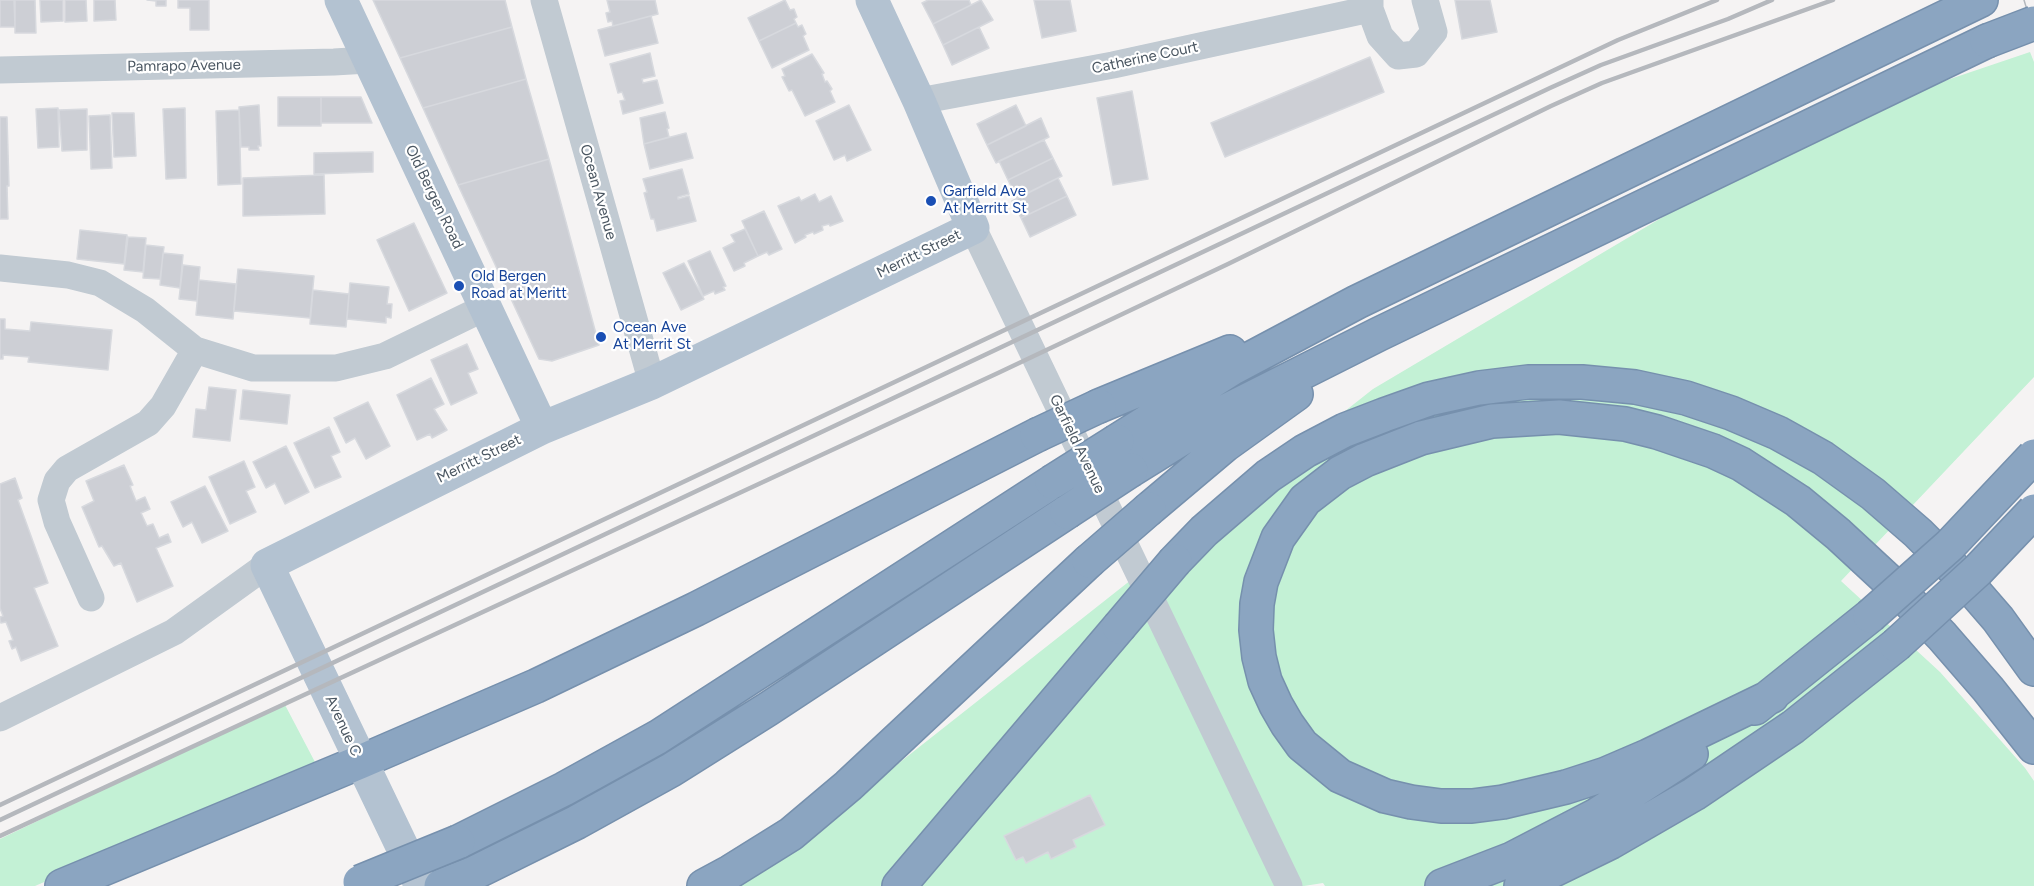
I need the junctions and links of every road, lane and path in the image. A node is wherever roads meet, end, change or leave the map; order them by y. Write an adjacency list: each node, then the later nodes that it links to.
1 (341, 0): 8 (main road, Old Bergen Road)
2 (544, 0): 17 (street, Ocean Avenue)
3 (872, 0): 10 (main road, Garfield Avenue)
4 (1425, 0): 6 (street, Catherine Court)
5 (1979, 1): 13 (highway)
6 (1370, 4): 10 (street, Catherine Court)
7 (2034, 23): 15 (highway, bridge)
8 (368, 60): 9 (street, Pamrapo Avenue); 14 (main road, Old Bergen Road)
9 (0, 70)
10 (919, 101): 11 (main road, Garfield Avenue)
11 (973, 228): 17 (main road, Merritt Street); 34 (street, Garfield Avenue)
12 (0, 268): 16 (street)
13 (1357, 302): 27 (highway, bridge); 28 (highway, bridge)
14 (486, 307): 16 (street); 18 (main road, Old Bergen Road)
15 (1379, 334): 31 (highway, bridge); 32 (highway, bridge)
16 (195, 350): 22 (street)
17 (652, 383): 18 (main road, Merritt Street)
18 (542, 428): 21 (main road, Merritt Street)
19 (2034, 456): 24 (highway, bridge)
20 (2034, 511): 36 (highway, bridge)
21 (267, 565): 25 (street, Merritt Street); 27 (main road, Avenue C)
22 (91, 598)
23 (2034, 669): 33 (highway, bridge)
24 (1772, 696): 26 (highway); 35 (highway)
25 (0, 718)
26 (2034, 747)
27 (360, 762): 29 (highway); 30 (main road, Avenue C)
28 (354, 884)
29 (62, 886)
30 (421, 886)
31 (441, 886)
32 (704, 886)
33 (899, 886)
34 (1289, 886)
35 (1442, 886)
36 (1521, 886)

